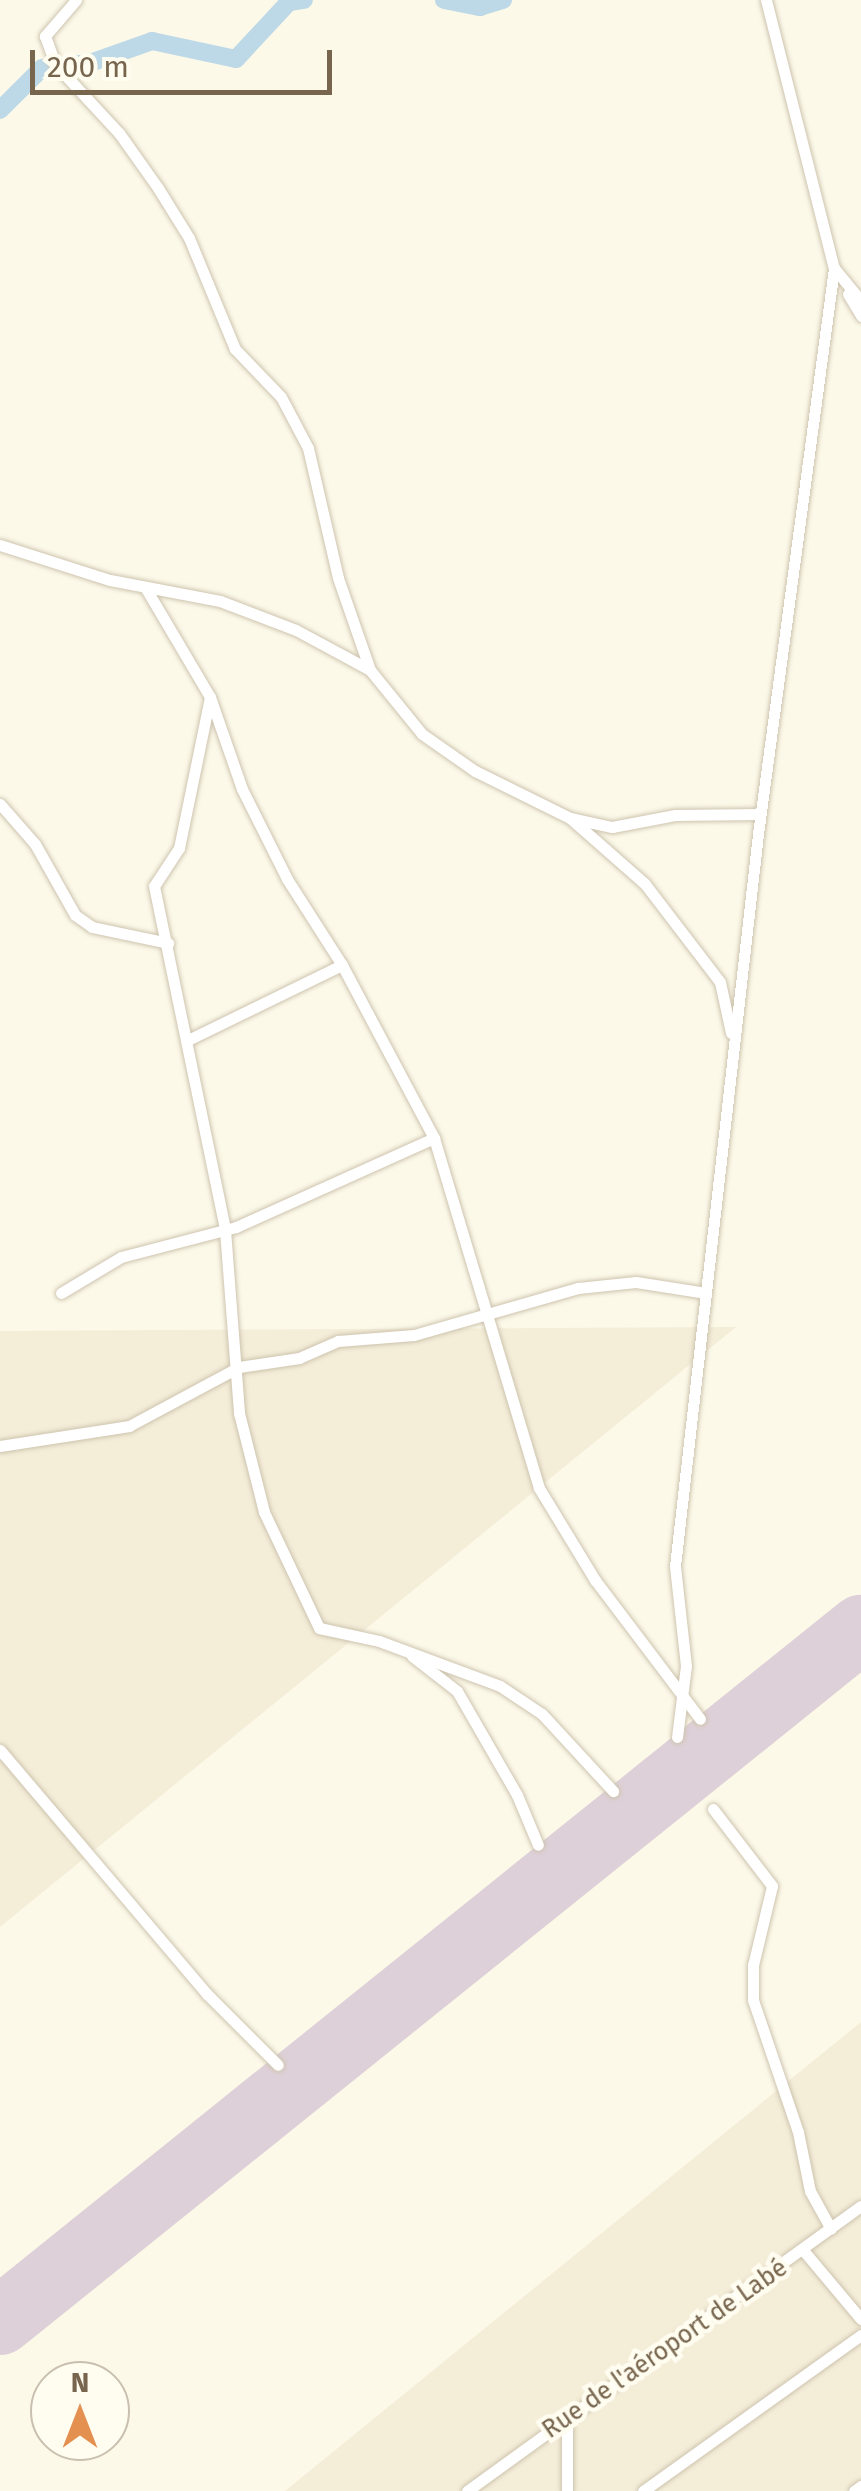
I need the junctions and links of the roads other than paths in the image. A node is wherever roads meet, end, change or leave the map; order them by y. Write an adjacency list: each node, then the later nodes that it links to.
1 (76, 0): 8 (street)
2 (766, 0): 3 (street)
3 (834, 268): 4 (street); 5 (street); 11 (street)
4 (861, 301)
5 (861, 316)
6 (0, 545): 7 (street)
7 (144, 587): 8 (street); 9 (street)
8 (370, 670): 12 (street)
9 (210, 698): 13 (street); 14 (street)
10 (0, 804): 13 (street)
11 (760, 814): 12 (street); 16 (street)
12 (570, 818): 16 (street)
13 (168, 943): 15 (street)
14 (342, 965): 15 (street); 17 (street)
15 (190, 1039): 18 (street)
16 (734, 1047): 20 (street)
17 (434, 1138): 18 (street); 21 (street)
18 (225, 1230): 19 (street); 22 (street)
19 (60, 1293)
20 (706, 1293): 21 (street); 25 (street)
21 (491, 1314): 22 (street); 25 (street)
22 (239, 1367): 23 (street); 24 (street)
23 (0, 1446)
24 (405, 1650): 29 (street); 31 (street)
25 (683, 1697): 26 (street); 27 (street)
26 (700, 1719)
27 (677, 1737)
28 (0, 1750): 32 (street)
29 (613, 1791)
30 (713, 1809): 34 (street)
31 (538, 1845)
32 (278, 2065)
33 (861, 2206): 34 (street, Rue de l'aéroport de Labé)
34 (830, 2229): 35 (street, Rue de l'aéroport de Labé)
35 (803, 2250): 36 (street); 38 (street, Rue de l'aéroport de Labé)
36 (861, 2320)
37 (861, 2336): 42 (street)
38 (567, 2418): 40 (street, Rue de l'aéroport de Labé); 41 (street)
39 (861, 2486): 43 (street)
40 (467, 2491)
41 (567, 2491)
42 (643, 2491)
43 (854, 2491)

